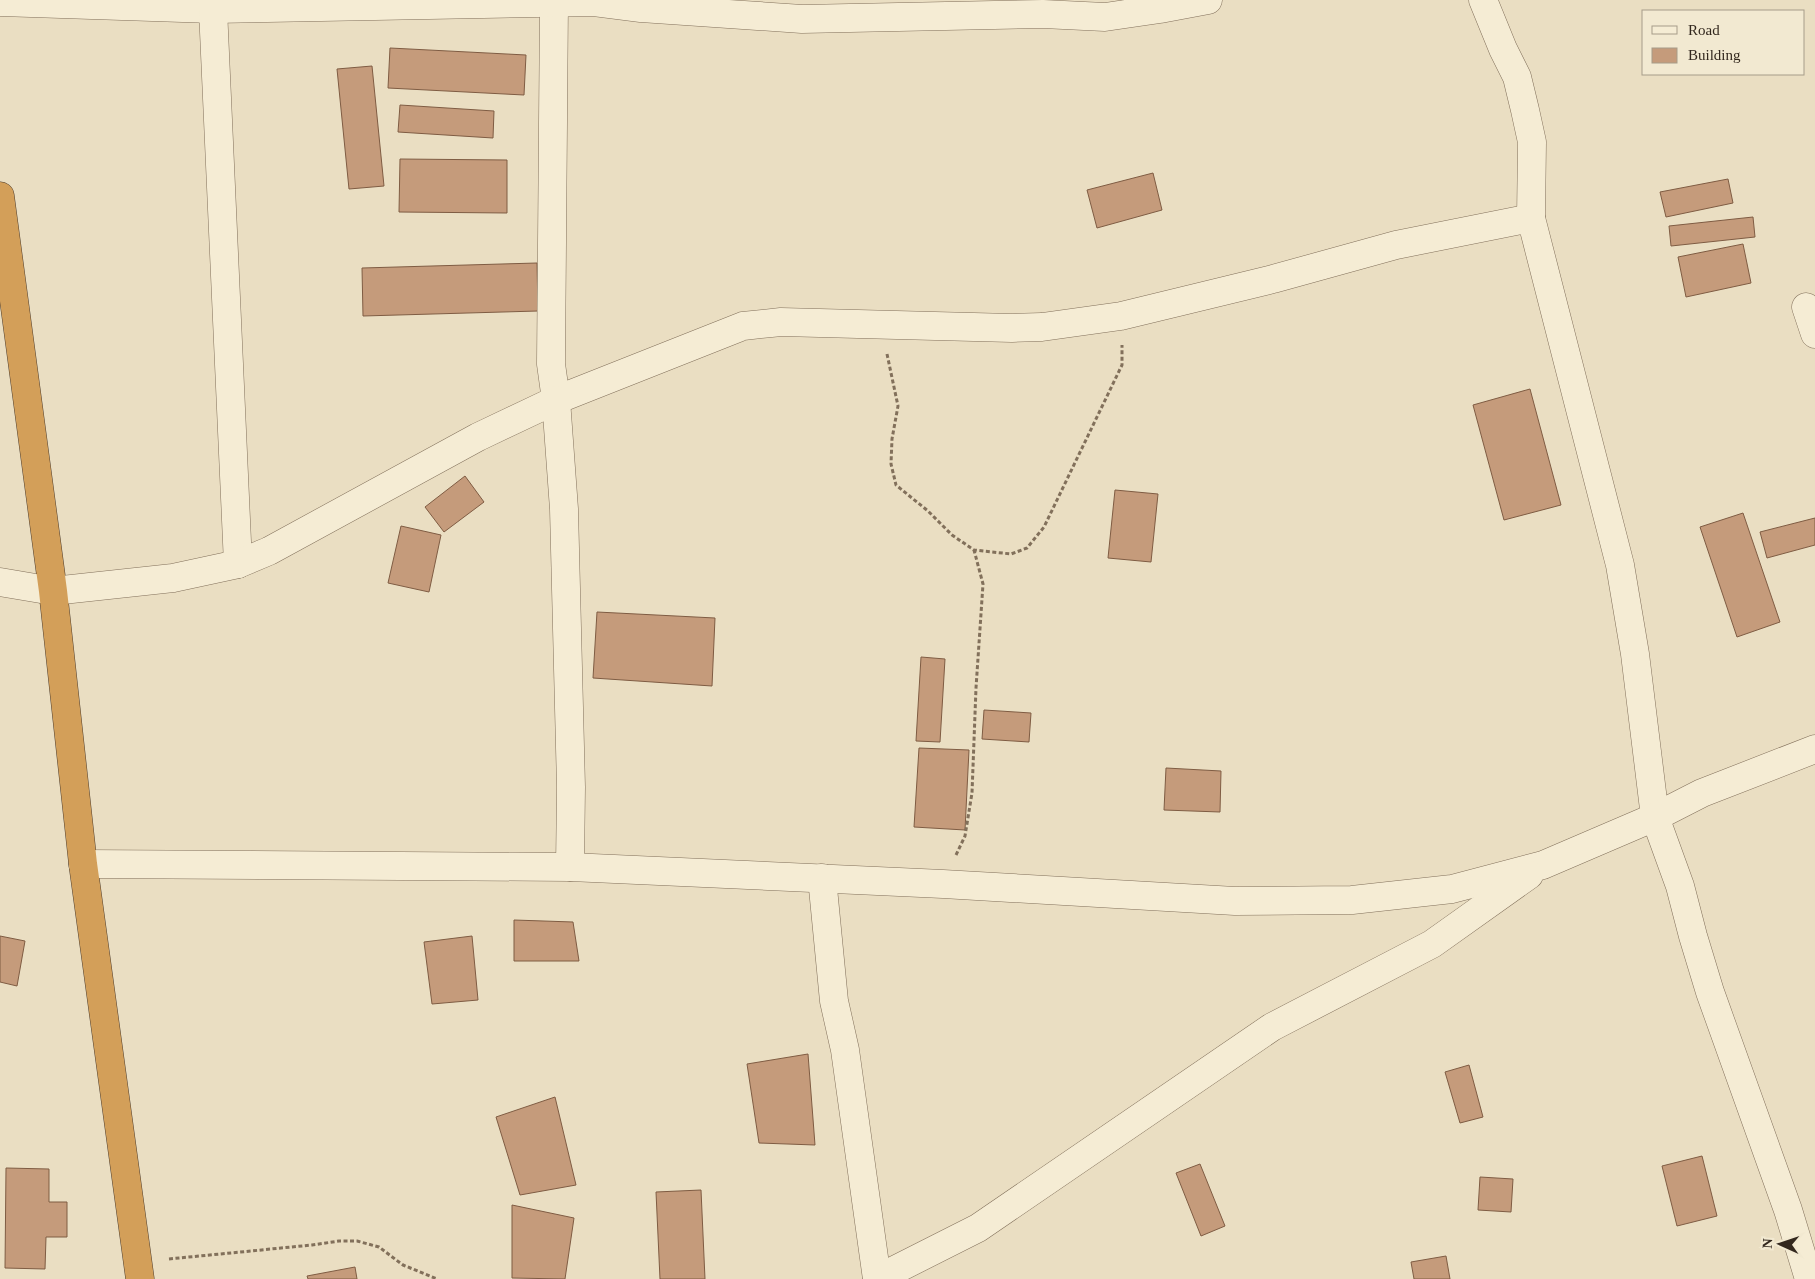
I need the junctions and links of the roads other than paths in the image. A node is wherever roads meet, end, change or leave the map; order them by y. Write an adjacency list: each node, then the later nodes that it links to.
1 (1208, 0): 3 (street)
2 (1483, 0): 7 (street)
3 (556, 1): 5 (street); 10 (street)
4 (0, 2): 5 (street)
5 (213, 10): 11 (street)
6 (0, 196): 13 (highway)
7 (1531, 218): 10 (street); 15 (street)
8 (1806, 307): 9 (street)
9 (1815, 334)
10 (556, 400): 11 (street); 18 (street)
11 (238, 564): 13 (street)
12 (0, 582): 13 (street)
13 (53, 591): 16 (highway)
14 (1815, 750): 15 (street)
15 (1655, 817): 17 (street); 20 (street)
16 (83, 864): 18 (street); 21 (highway)
17 (1543, 865): 19 (street); 22 (street)
18 (570, 867): 19 (street)
19 (822, 878): 22 (street)
20 (1808, 1254): 23 (street)
21 (139, 1270)
22 (877, 1279)
23 (1809, 1279)

